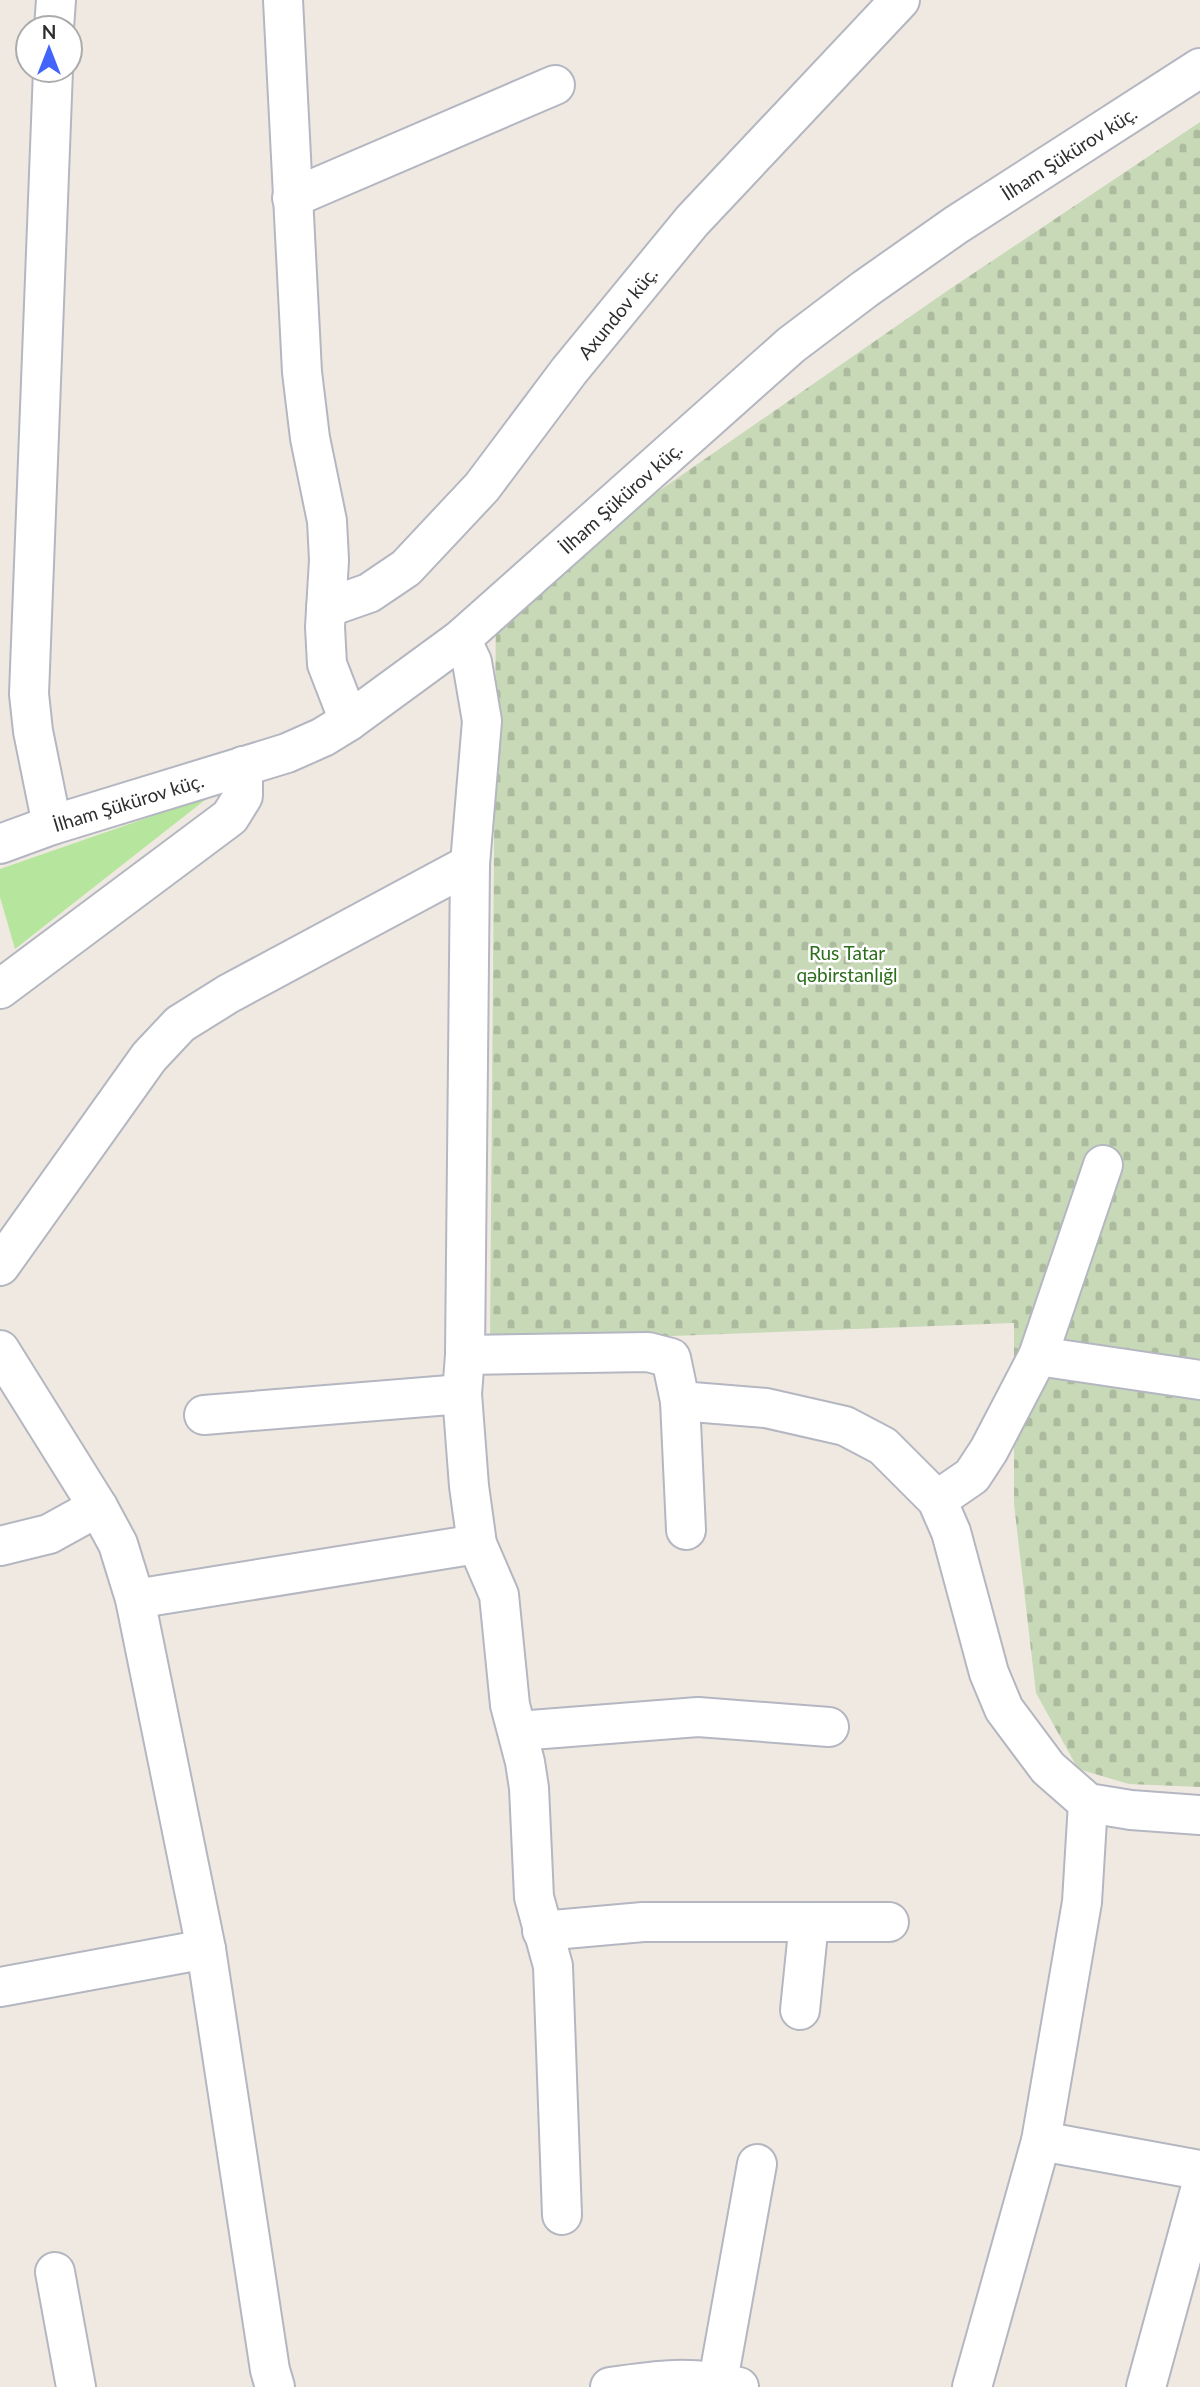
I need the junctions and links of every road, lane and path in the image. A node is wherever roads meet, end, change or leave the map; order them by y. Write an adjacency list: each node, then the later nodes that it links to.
1 (283, 0): 6 (street)
2 (900, 0): 7 (street, Axundov küç.)
3 (1200, 68): 8 (street, İlham Şükürov küç.)
4 (52, 84): 11 (street)
5 (555, 85): 6 (street)
6 (292, 198): 7 (street)
7 (326, 608): 9 (street)
8 (461, 639): 9 (street, İlham Şükürov küç.); 13 (street)
9 (349, 721): 10 (street, İlham Şükürov küç.)
10 (243, 766): 11 (street, İlham Şükürov küç.); 14 (street)
11 (52, 825): 12 (street, İlham Şükürov küç.)
12 (0, 844)
13 (470, 864): 16 (street); 18 (street)
14 (0, 989)
15 (1103, 1165): 19 (street)
16 (0, 1266)
17 (0, 1350): 25 (street)
18 (465, 1355): 21 (street); 22 (street)
19 (1038, 1356): 20 (street); 24 (street)
20 (1200, 1380)
21 (462, 1394): 23 (street); 27 (street)
22 (680, 1401): 24 (street); 26 (street)
23 (204, 1415)
24 (937, 1500): 32 (street)
25 (98, 1507): 28 (street); 29 (street)
26 (686, 1530)
27 (477, 1544): 29 (street); 31 (street)
28 (0, 1546)
29 (135, 1599): 37 (street)
30 (829, 1727): 31 (street)
31 (518, 1731): 36 (street)
32 (1088, 1803): 33 (street); 40 (street)
33 (1200, 1815)
34 (809, 1922): 35 (street); 36 (street); 39 (street)
35 (889, 1922)
36 (542, 1931): 44 (street)
37 (206, 1949): 38 (street); 48 (street)
38 (0, 1987)
39 (800, 2010)
40 (1041, 2141): 42 (street); 50 (street)
41 (757, 2164): 46 (street)
42 (1200, 2170)
43 (1200, 2190): 51 (street)
44 (562, 2215)
45 (55, 2272): 47 (street)
46 (729, 2384): 49 (street)
47 (76, 2387)
48 (275, 2387)
49 (610, 2387)
50 (972, 2387)
51 (1146, 2387)

